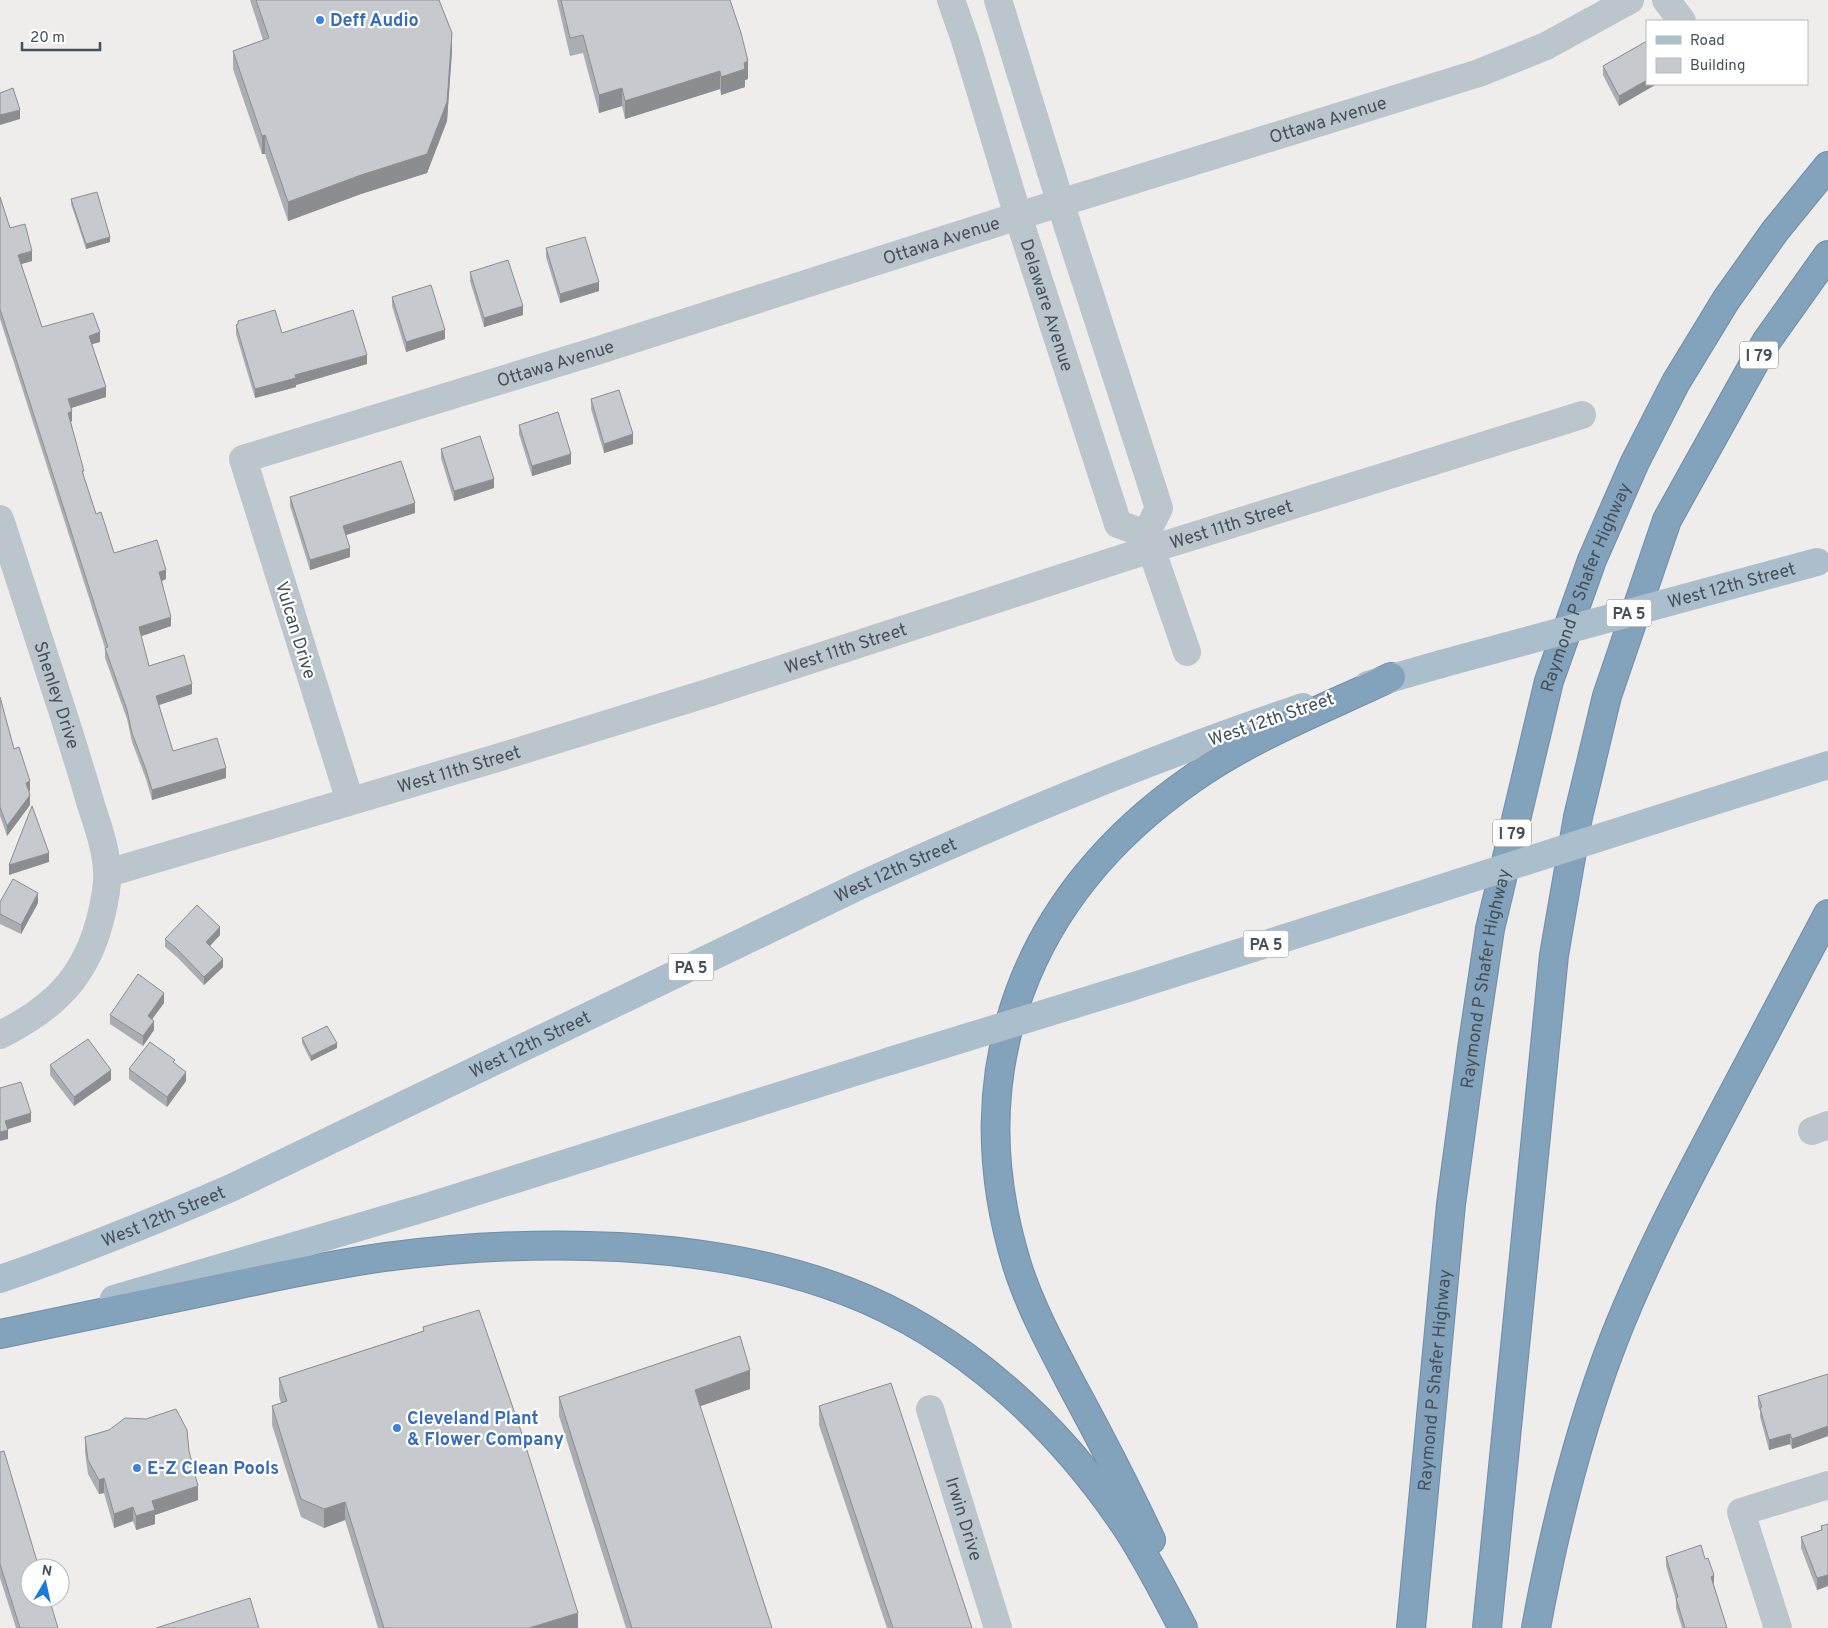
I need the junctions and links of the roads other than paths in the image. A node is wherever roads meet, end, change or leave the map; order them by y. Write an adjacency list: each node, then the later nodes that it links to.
1 (950, 0): 8 (street, Delaware Avenue)
2 (998, 0): 7 (street)
3 (1630, 0): 7 (street, Ottawa Avenue)
4 (1666, 0): 5 (street)
5 (1681, 20)
6 (1828, 166): 31 (highway, Raymond P Shafer Highway / I 79)
7 (1061, 203): 8 (street, Ottawa Avenue); 15 (street)
8 (1018, 216): 12 (street, Ottawa Avenue); 15 (street, Delaware Avenue)
9 (1828, 255): 13 (highway, I 79)
10 (1828, 287): 13 (highway)
11 (1582, 414): 15 (street, West 11th Street)
12 (243, 459): 20 (street, Vulcan Drive)
13 (1700, 460): 32 (highway, I 79)
14 (0, 519): 21 (street, Shenley Drive)
15 (1149, 542): 17 (street); 20 (street, West 11th Street)
16 (1822, 561): 18 (main road, West 12th Street / PA 5, bridge)
17 (1187, 652)
18 (1391, 677): 24 (main road, West 12th Street / PA 5); 30 (highway)
19 (1828, 764): 25 (main road, PA 5, bridge)
20 (350, 801): 21 (street, West 11th Street)
21 (108, 874): 23 (street, Shenley Drive)
22 (1828, 914): 33 (highway)
23 (0, 1035)
24 (0, 1279)
25 (0, 1334): 29 (highway)
26 (930, 1409): 28 (street, Irwin Drive)
27 (1828, 1485): 34 (street)
28 (998, 1628)
29 (1183, 1628)
30 (1190, 1628)
31 (1411, 1628)
32 (1486, 1628)
33 (1536, 1628)
34 (1778, 1628)

